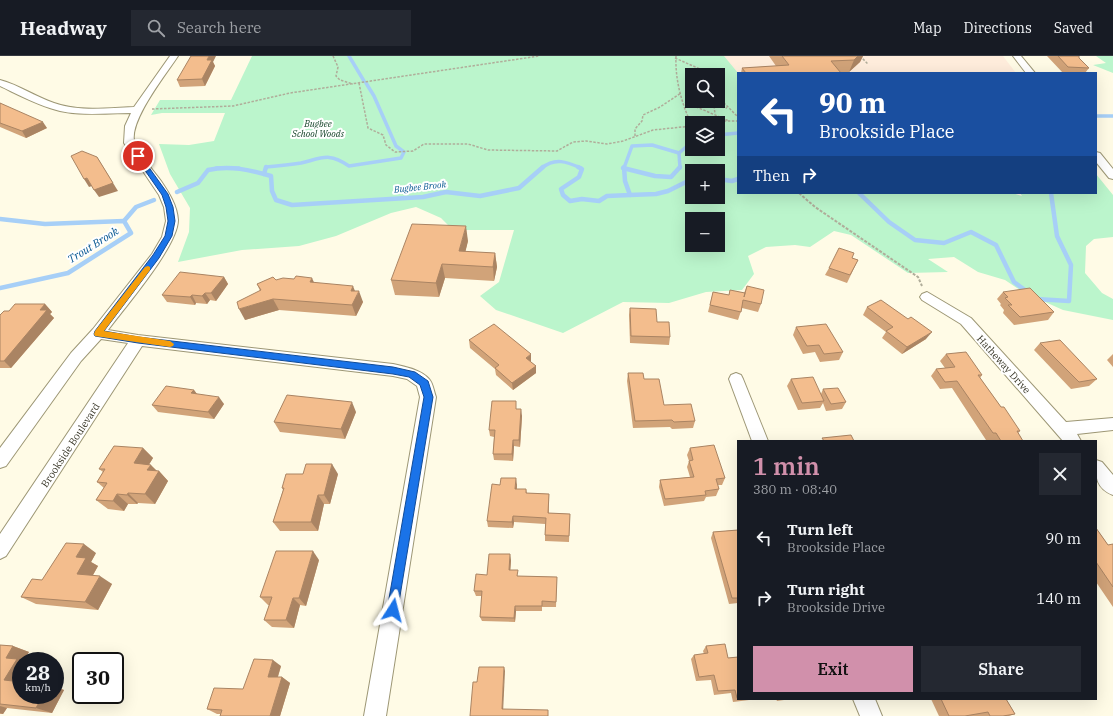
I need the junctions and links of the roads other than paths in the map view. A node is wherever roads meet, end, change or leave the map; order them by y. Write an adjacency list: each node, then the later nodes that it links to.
1 (174, 56): 5 (street)
2 (1017, 56): 3 (street)
3 (1029, 72)
4 (0, 83): 5 (street)
5 (137, 110): 9 (street)
6 (1097, 156): 7 (street)
7 (1111, 172)
8 (927, 296): 13 (street, Hatheway Drive)
9 (98, 334): 10 (street); 16 (street)
10 (138, 340): 19 (street, Brookside Boulevard); 21 (street)
11 (736, 379): 14 (street)
12 (1113, 424): 13 (street)
13 (1062, 429): 15 (street, Hatheway Drive)
14 (760, 440)
15 (1072, 440)
16 (0, 461)
17 (1097, 468): 18 (street)
18 (1113, 487)
19 (0, 550)
20 (864, 700): 22 (street)
21 (375, 716)
22 (871, 716)

